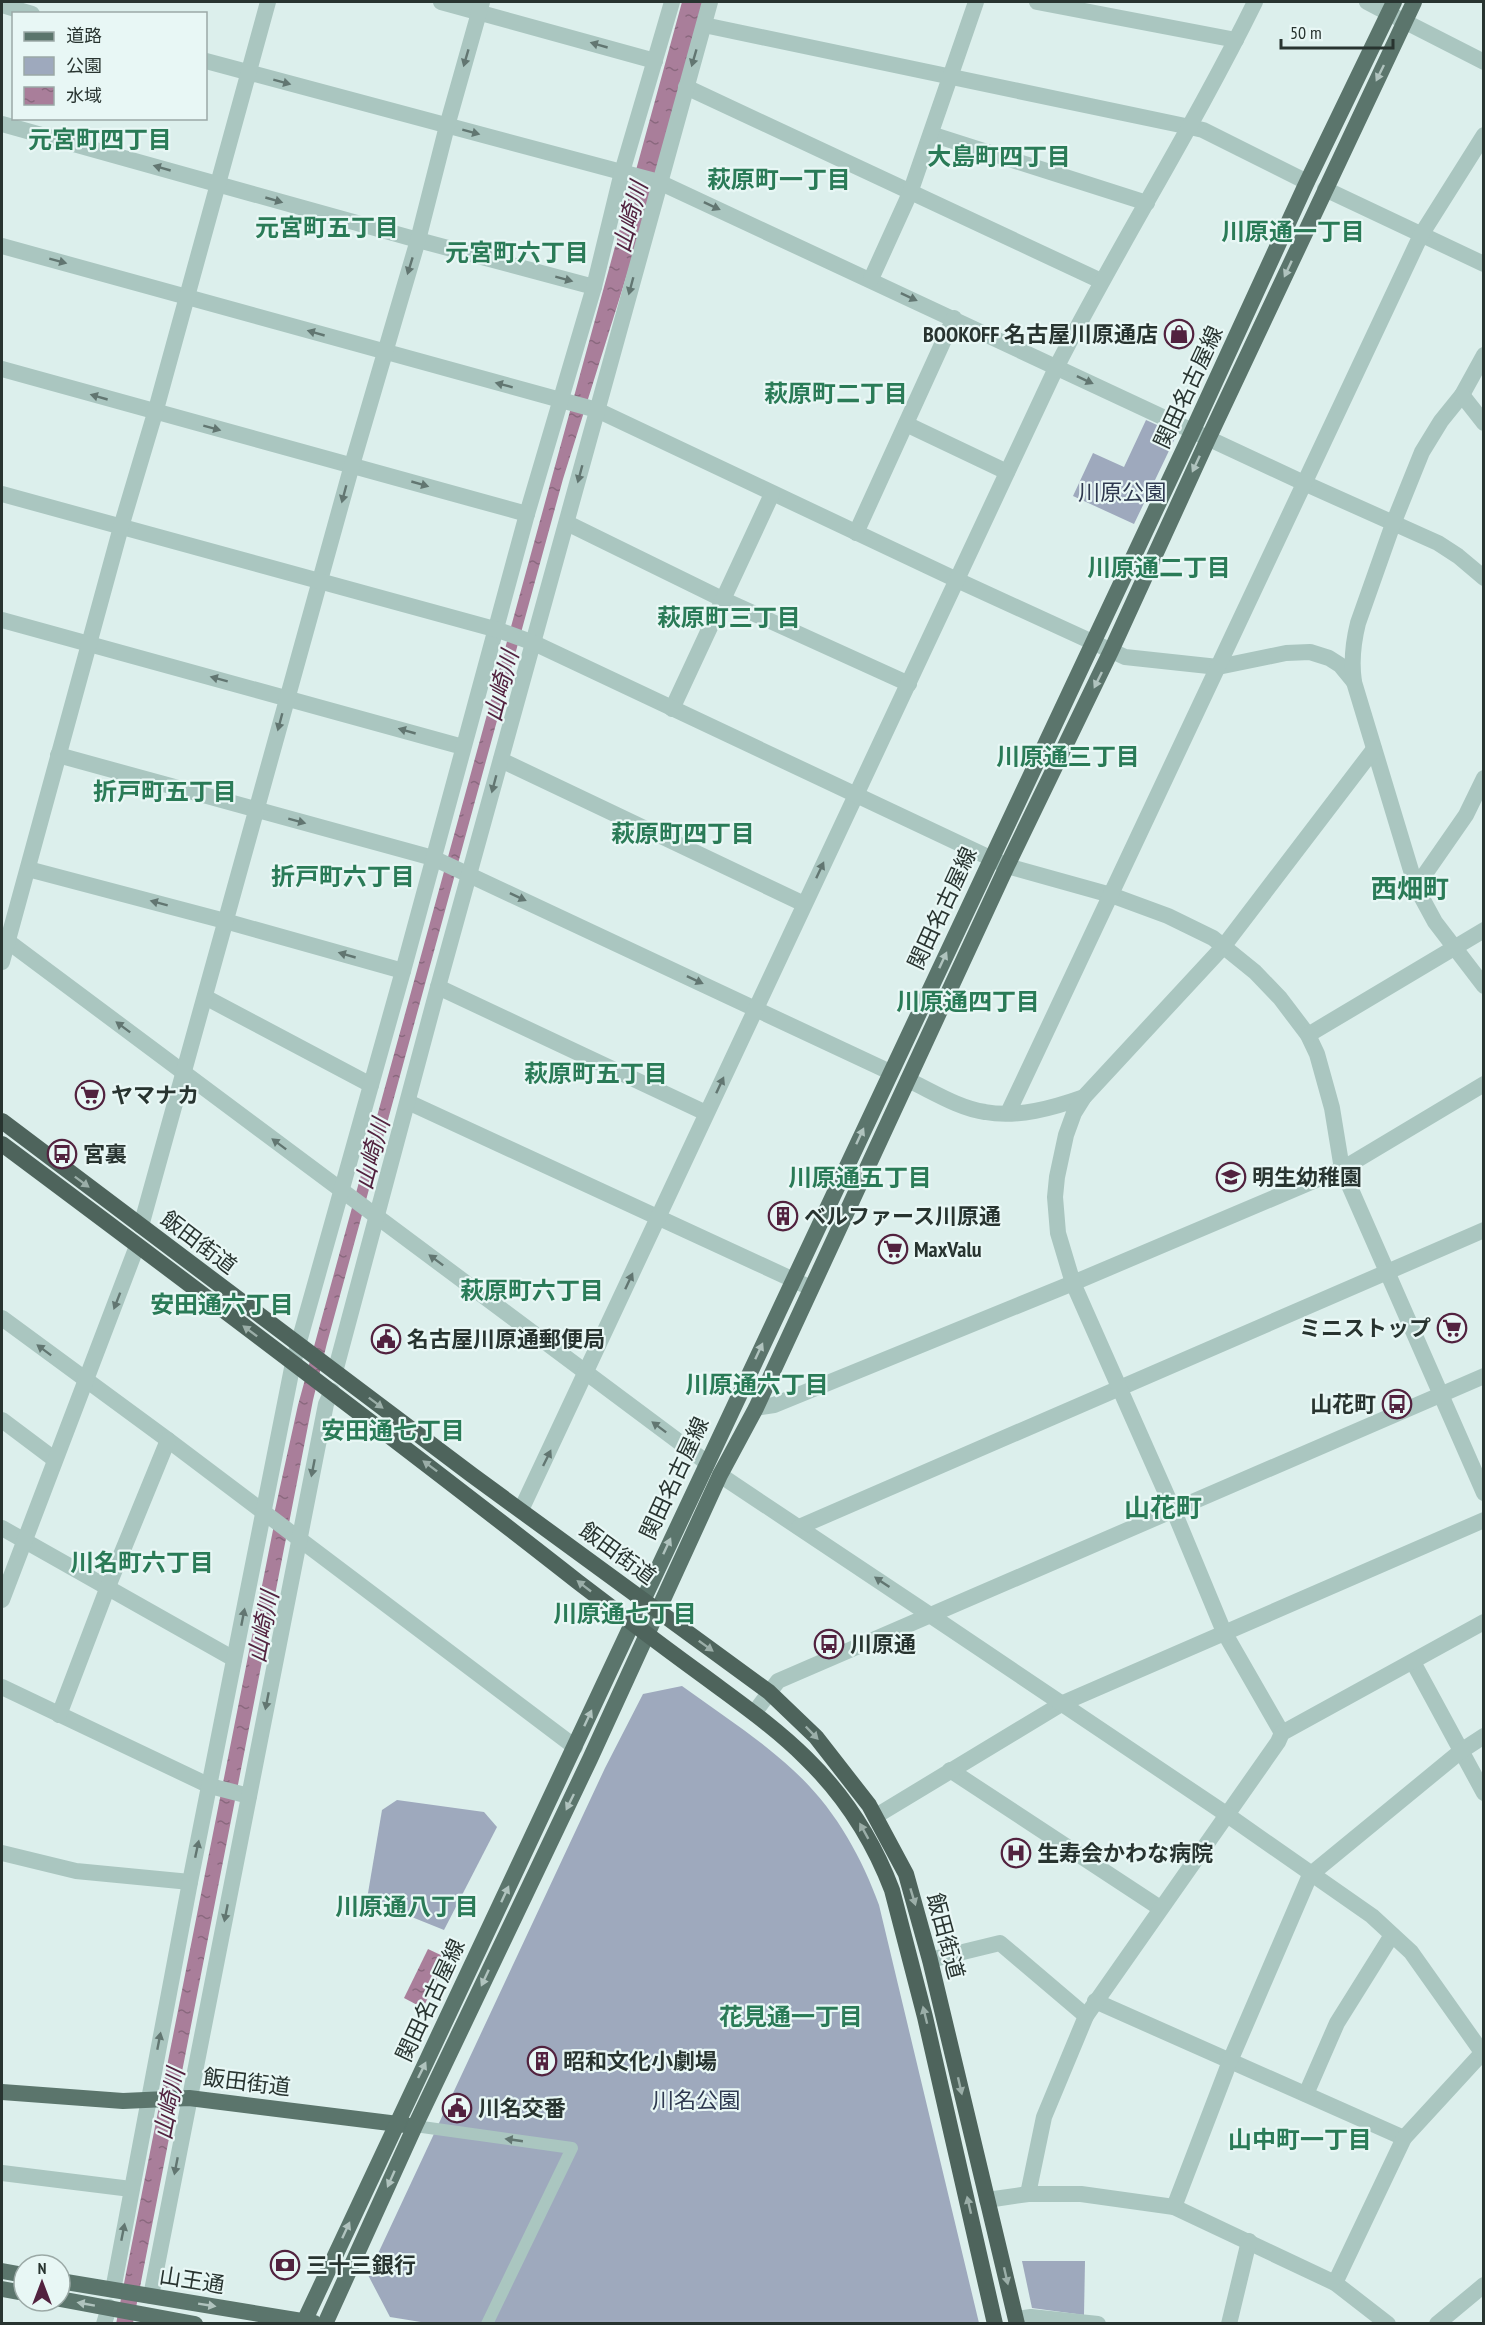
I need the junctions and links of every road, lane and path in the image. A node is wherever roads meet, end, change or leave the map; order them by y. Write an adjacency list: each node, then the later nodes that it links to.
1 (268, 2): 20 (street)
2 (441, 2): 11 (street)
3 (672, 2): 18 (street)
4 (710, 2): 15 (street)
5 (976, 2): 21 (street)
6 (1037, 2): 16 (street)
7 (1255, 2): 16 (street)
8 (1367, 2): 12 (street)
9 (1414, 2): 14 (main road, 関田名古屋線)
10 (2, 5): 13 (street)
11 (481, 6): 18 (street, one-way to 11); 24 (street, one-way to 24)
12 (1391, 7): 14 (street); 30 (main road, 関田名古屋線)
13 (25, 12)
14 (1405, 20): 19 (street); 32 (main road, 関田名古屋線, one-way to 32)
15 (704, 25): 21 (street); 22 (street, one-way to 22)
16 (1236, 40): 25 (street)
17 (207, 61): 20 (street)
18 (655, 61): 28 (street)
19 (1484, 63)
20 (249, 73): 24 (street, one-way to 24); 31 (street)
21 (949, 77): 25 (street); 26 (street)
22 (686, 87): 29 (street); 33 (street)
23 (2, 124): 31 (street, one-way to 23)
24 (447, 126): 28 (street, one-way to 28); 36 (street)
25 (1190, 127): 30 (street); 34 (street)
26 (931, 135): 33 (street); 34 (street)
27 (1484, 135): 35 (street)
28 (622, 172): 29 (street); 41 (street)
29 (659, 182): 39 (street, one-way to 39); 50 (street, one-way to 50)
30 (1307, 182): 54 (main road, 関田名古屋線)
31 (218, 184): 36 (street, one-way to 36); 42 (street)
32 (1325, 189): 35 (street); 55 (main road, 関田名古屋線, one-way to 55)
33 (910, 193): 39 (street); 40 (street)
34 (1147, 203): 40 (street)
35 (1421, 235): 38 (street); 58 (street)
36 (418, 240): 41 (street, one-way to 41); 44 (street, one-way to 44)
37 (2, 246): 42 (street, one-way to 42)
38 (1484, 264)
39 (871, 279): 43 (street, one-way to 43)
40 (1101, 281): 46 (street)
41 (594, 287): 49 (street)
42 (187, 296): 44 (street, one-way to 42); 51 (street)
43 (954, 318): 46 (street); 53 (street)
44 (384, 353): 49 (street, one-way to 44); 56 (street)
45 (1484, 355): 48 (street)
46 (1057, 366): 54 (street, one-way to 54); 57 (street)
47 (2, 369): 51 (street, one-way to 47)
48 (1462, 395): 52 (street); 63 (street)
49 (560, 400): 50 (street); 61 (street)
50 (597, 410): 60 (street); 62 (street, one-way to 62)
51 (155, 413): 56 (street, one-way to 56); 64 (street)
52 (1484, 423)
53 (906, 424): 57 (street); 65 (street)
54 (1193, 430): 55 (street); 73 (main road, 関田名古屋線)
55 (1209, 437): 58 (street); 75 (main road, 関田名古屋線, one-way to 75)
56 (352, 465): 61 (street, one-way to 61); 68 (street, one-way to 68)
57 (1007, 472): 67 (street)
58 (1304, 483): 63 (street); 76 (street)
59 (2, 494): 64 (street)
60 (772, 494): 65 (street); 69 (street)
61 (528, 514): 71 (street)
62 (567, 523): 69 (street); 72 (street)
63 (1393, 524): 66 (street); 77 (street)
64 (121, 527): 68 (street); 74 (street)
65 (856, 533): 67 (street)
66 (1484, 578)
67 (957, 580): 73 (street); 78 (street)
68 (320, 581): 71 (street); 79 (street)
69 (722, 599): 78 (street); 80 (street)
70 (2, 620): 74 (street)
71 (498, 630): 72 (street); 81 (street)
72 (534, 643): 80 (street); 84 (street)
73 (1092, 643): 75 (street); 88 (main road, 関田名古屋線)
74 (89, 644): 79 (street, one-way to 74); 83 (street)
75 (1111, 651): 76 (street); 90 (main road, 関田名古屋線, one-way to 90)
76 (1218, 667): 77 (street); 94 (street)
77 (1354, 682): 82 (street)
78 (909, 684): 86 (street)
79 (287, 698): 81 (street, one-way to 79); 87 (street, one-way to 87)
80 (672, 709): 86 (street)
81 (463, 747): 89 (street)
82 (1374, 749): 93 (street); 99 (street)
83 (58, 755): 87 (street); 91 (street)
84 (501, 760): 92 (street, one-way to 92); 95 (street)
85 (1484, 778): 93 (street)
86 (856, 794): 88 (street); 95 (street, one-way to 86)
87 (256, 810): 89 (street, one-way to 89); 96 (street)
88 (991, 858): 90 (street); 108 (main road, 関田名古屋線, one-way to 88)
89 (435, 859): 92 (street); 102 (street)
90 (1007, 866): 94 (street); 110 (main road, 関田名古屋線)
91 (28, 869): 96 (street, one-way to 91); 98 (street)
92 (467, 873): 104 (street); 106 (street, one-way to 106)
93 (1416, 886): 100 (street)
94 (1111, 896): 99 (street); 116 (street)
95 (804, 904): 106 (street)
96 (225, 921): 102 (street, one-way to 96); 105 (street)
97 (1484, 930): 100 (street)
98 (4, 939): 101 (street); 109 (street, one-way to 98)
99 (1223, 947): 107 (street); 113 (street)
100 (1455, 947): 103 (street); 107 (street)
101 (2, 962)
102 (403, 971): 111 (street)
103 (1484, 986)
104 (438, 987): 114 (street); 115 (street)
105 (205, 998): 109 (street); 111 (street)
106 (756, 1009): 108 (street); 115 (street, one-way to 106)
107 (1308, 1035): 119 (street)
108 (890, 1072): 127 (main road, 関田名古屋線, one-way to 108)
109 (184, 1073): 120 (street, one-way to 109); 123 (street)
110 (908, 1080): 116 (street); 129 (main road, 関田名古屋線)
111 (371, 1084): 120 (street)
112 (1484, 1084): 119 (street)
113 (1084, 1097): 116 (street); 128 (street)
114 (408, 1102): 121 (street); 122 (street)
115 (706, 1113): 122 (street)
116 (1008, 1113)
117 (2, 1121): 123 (highway, 飯田街道, one-way to 123)
118 (2, 1144): 125 (highway, 飯田街道)
119 (1342, 1169): 126 (street); 128 (street)
120 (342, 1191): 121 (street); 131 (street)
121 (376, 1216): 133 (street); 134 (street, one-way to 121)
122 (658, 1219): 127 (street); 134 (street, one-way to 122)
123 (141, 1226): 131 (highway, 飯田街道)
124 (1484, 1230): 126 (street)
125 (137, 1246): 132 (highway, 飯田街道, one-way to 125); 136 (street, one-way to 136)
126 (1388, 1271): 137 (street); 139 (street)
127 (793, 1280): 129 (street); 144 (main road, 関田名古屋線, one-way to 127)
128 (1073, 1283): 137 (street); 140 (street)
129 (811, 1288): 140 (main road, 関田名古屋線)
130 (2, 1318): 136 (street, one-way to 130)
131 (300, 1345): 132 (street); 133 (highway, 飯田街道)
132 (295, 1364): 138 (highway, 飯田街道); 149 (street)
133 (332, 1370): 148 (highway, 飯田街道, one-way to 148)
134 (587, 1373): 144 (street, one-way to 134); 148 (street, one-way to 134)
135 (1484, 1376): 139 (street)
136 (86, 1382): 142 (street); 143 (street)
137 (1119, 1387): 147 (street); 151 (street)
138 (328, 1389): 153 (street, one-way to 153); 161 (highway, 飯田街道, one-way to 138)
139 (1442, 1394): 146 (street); 147 (street)
140 (756, 1408): 145 (main road, 関田名古屋線)
141 (2, 1420): 143 (street)
142 (168, 1440): 149 (street); 155 (street)
143 (54, 1460): 154 (street)
144 (706, 1462): 156 (main road, 関田名古屋線, one-way to 144)
145 (720, 1475): 151 (street); 158 (main road, 関田名古屋線)
146 (1484, 1493)
147 (1173, 1509): 159 (street); 162 (street)
148 (521, 1510): 156 (highway, 飯田街道)
149 (264, 1512): 153 (street); 164 (street, one-way to 149)
150 (1484, 1520): 162 (street)
151 (799, 1527): 159 (street, one-way to 151)
152 (2, 1528): 154 (street)
153 (299, 1538): 173 (street); 178 (street, one-way to 178)
154 (24, 1541): 155 (street); 157 (street)
155 (107, 1589): 164 (street); 170 (street)
156 (642, 1599): 158 (highway, 飯田街道); 161 (main road, 関田名古屋線)
157 (2, 1600)
158 (657, 1611): 163 (main road, 関田名古屋線); 167 (highway, 飯田街道, one-way to 167)
159 (930, 1615): 167 (street); 168 (street)
160 (1484, 1622): 165 (street)
161 (631, 1623): 163 (highway, 飯田街道); 173 (main road, 関田名古屋線, one-way to 161)
162 (1224, 1632): 168 (street); 171 (street)
163 (647, 1635): 169 (highway, 飯田街道); 196 (main road, 関田名古屋線, one-way to 196)
164 (234, 1659): 176 (street)
165 (1413, 1662): 171 (street); 174 (street)
166 (2, 1687): 170 (street)
167 (769, 1692): 169 (street); 180 (highway, 飯田街道, one-way to 180)
168 (1063, 1703): 175 (street); 179 (street)
169 (754, 1713): 217 (highway, 飯田街道, one-way to 169)
170 (59, 1715): 176 (street)
171 (1282, 1733): 179 (street)
172 (1484, 1736): 174 (street)
173 (575, 1748): 195 (main road, 関田名古屋線, one-way to 173)
174 (1461, 1751): 177 (street); 182 (street)
175 (950, 1770): 180 (street); 184 (street)
176 (210, 1786): 178 (street); 183 (street, one-way to 176)
177 (1484, 1793)
178 (249, 1796): 194 (street, one-way to 194)
179 (1226, 1814): 182 (street); 184 (street)
180 (876, 1816): 186 (highway, 飯田街道, one-way to 186)
181 (2, 1853): 183 (street)
182 (1310, 1875): 185 (street); 190 (street)
183 (190, 1882): 193 (street, one-way to 183)
184 (1160, 1908): 187 (street)
185 (1392, 1935): 189 (street); 192 (street)
186 (930, 1960): 188 (street); 201 (highway, 飯田街道, one-way to 201)
187 (1095, 2001): 188 (street); 190 (street)
188 (1086, 2016): 200 (street)
189 (1483, 2053): 197 (street)
190 (1230, 2061): 192 (street); 202 (street)
191 (2, 2092): 193 (main road, 飯田街道)
192 (1306, 2094): 197 (street)
193 (151, 2098): 194 (main road, 飯田街道); 199 (street)
194 (187, 2098): 195 (main road, 飯田街道); 208 (street, one-way to 208)
195 (396, 2123): 196 (main road, 飯田街道); 213 (main road, 関田名古屋線, one-way to 195)
196 (415, 2126): 215 (main road, 関田名古屋線, one-way to 215); 216 (street, one-way to 196)
197 (1404, 2138): 205 (street)
198 (2, 2173): 199 (street)
199 (131, 2189): 207 (street, one-way to 199)
200 (1028, 2194): 201 (street); 202 (street)
201 (987, 2200): 212 (highway, 飯田街道, one-way to 212)
202 (1174, 2207): 203 (street)
203 (1250, 2241): 205 (street); 219 (street)
204 (72, 2283): 207 (main road, 山王通)
205 (1335, 2283): 220 (street)
206 (1484, 2284): 221 (street)
207 (114, 2290): 208 (main road, 山王通)
208 (150, 2296): 213 (main road, 山王通, one-way to 213)
209 (72, 2302): 210 (main road, 山王通, one-way to 209)
210 (108, 2313): 211 (main road, 山王通)
211 (149, 2318): 214 (main road, 山王通)
212 (1016, 2321): 218 (street)
213 (308, 2323)
214 (195, 2324)
215 (326, 2324)
216 (487, 2324)
217 (995, 2324)
218 (1098, 2324)
219 (1229, 2324)
220 (1388, 2324)
221 (1437, 2324)

